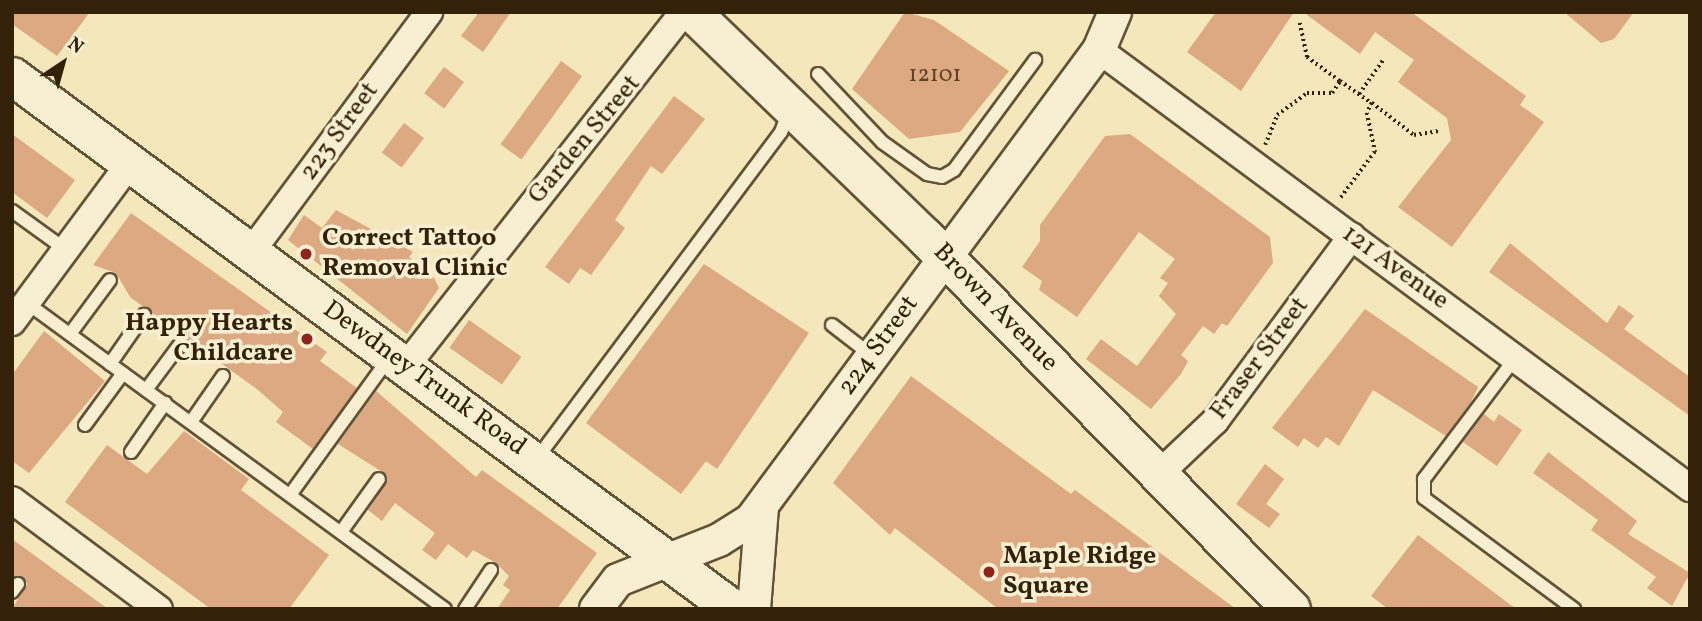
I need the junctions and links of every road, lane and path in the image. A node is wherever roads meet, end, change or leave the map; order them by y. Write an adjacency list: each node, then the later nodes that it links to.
1 (429, 12): 23 (street, 223 Street)
2 (684, 12): 33 (street, Garden Street)
3 (692, 12): 15 (main road, Brown Avenue)
4 (1115, 12): 7 (street, 224 Street)
5 (1138, 12): 7 (street, 224 Street)
6 (1300, 23): 12 (path)
7 (1099, 50): 21 (street, 121 Avenue); 24 (street, 224 Street)
8 (1035, 60): 10 (lane)
9 (1383, 60): 13 (path)
10 (818, 74)
11 (12, 76): 18 (main road, Dewdney Trunk Road)
12 (1340, 81): 13 (path); 17 (path)
13 (1359, 94): 14 (path)
14 (1372, 103): 16 (path); 19 (path)
15 (791, 107): 24 (main road, Brown Avenue); 42 (lane)
16 (1438, 131)
17 (1264, 147)
18 (130, 163): 22 (street); 23 (main road, Dewdney Trunk Road)
19 (1338, 201)
20 (12, 211): 22 (lane)
21 (1352, 236): 32 (street, 121 Avenue); 43 (street, Fraser Street)
22 (66, 250): 26 (street)
23 (251, 252): 33 (main road, Dewdney Trunk Road)
24 (945, 257): 31 (street, 224 Street); 43 (main road, Brown Avenue)
25 (110, 281): 29 (lane)
26 (20, 312): 29 (lane)
27 (144, 315): 34 (lane)
28 (832, 325): 31 (lane)
29 (71, 334): 34 (lane)
30 (181, 343): 37 (lane)
31 (872, 356): 48 (street, 224 Street)
32 (1516, 357): 45 (street, 121 Avenue); 60 (lane)
33 (399, 361): 42 (main road, Dewdney Trunk Road); 46 (lane)
34 (110, 364): 35 (lane)
35 (123, 373): 37 (lane); 40 (lane)
36 (223, 376): 39 (lane)
37 (146, 390): 38 (lane)
38 (165, 403): 39 (lane); 41 (lane)
39 (191, 422): 46 (lane)
40 (85, 425)
41 (131, 452)
42 (535, 461): 50 (main road, Dewdney Trunk Road)
43 (1158, 475): 59 (main road, Brown Avenue)
44 (379, 479): 49 (lane)
45 (1690, 488)
46 (290, 495): 49 (lane)
47 (12, 500): 53 (street)
48 (762, 508): 50 (street, 224 Street); 58 (street)
49 (341, 532): 52 (lane)
50 (666, 558): 56 (street, 224 Street); 57 (main road, Dewdney Trunk Road)
51 (491, 570): 55 (lane)
52 (432, 605): 54 (lane)
53 (159, 609)
54 (446, 609)
55 (465, 609)
56 (596, 609)
57 (733, 609)
58 (754, 609)
59 (1291, 609)
60 (1574, 609)

